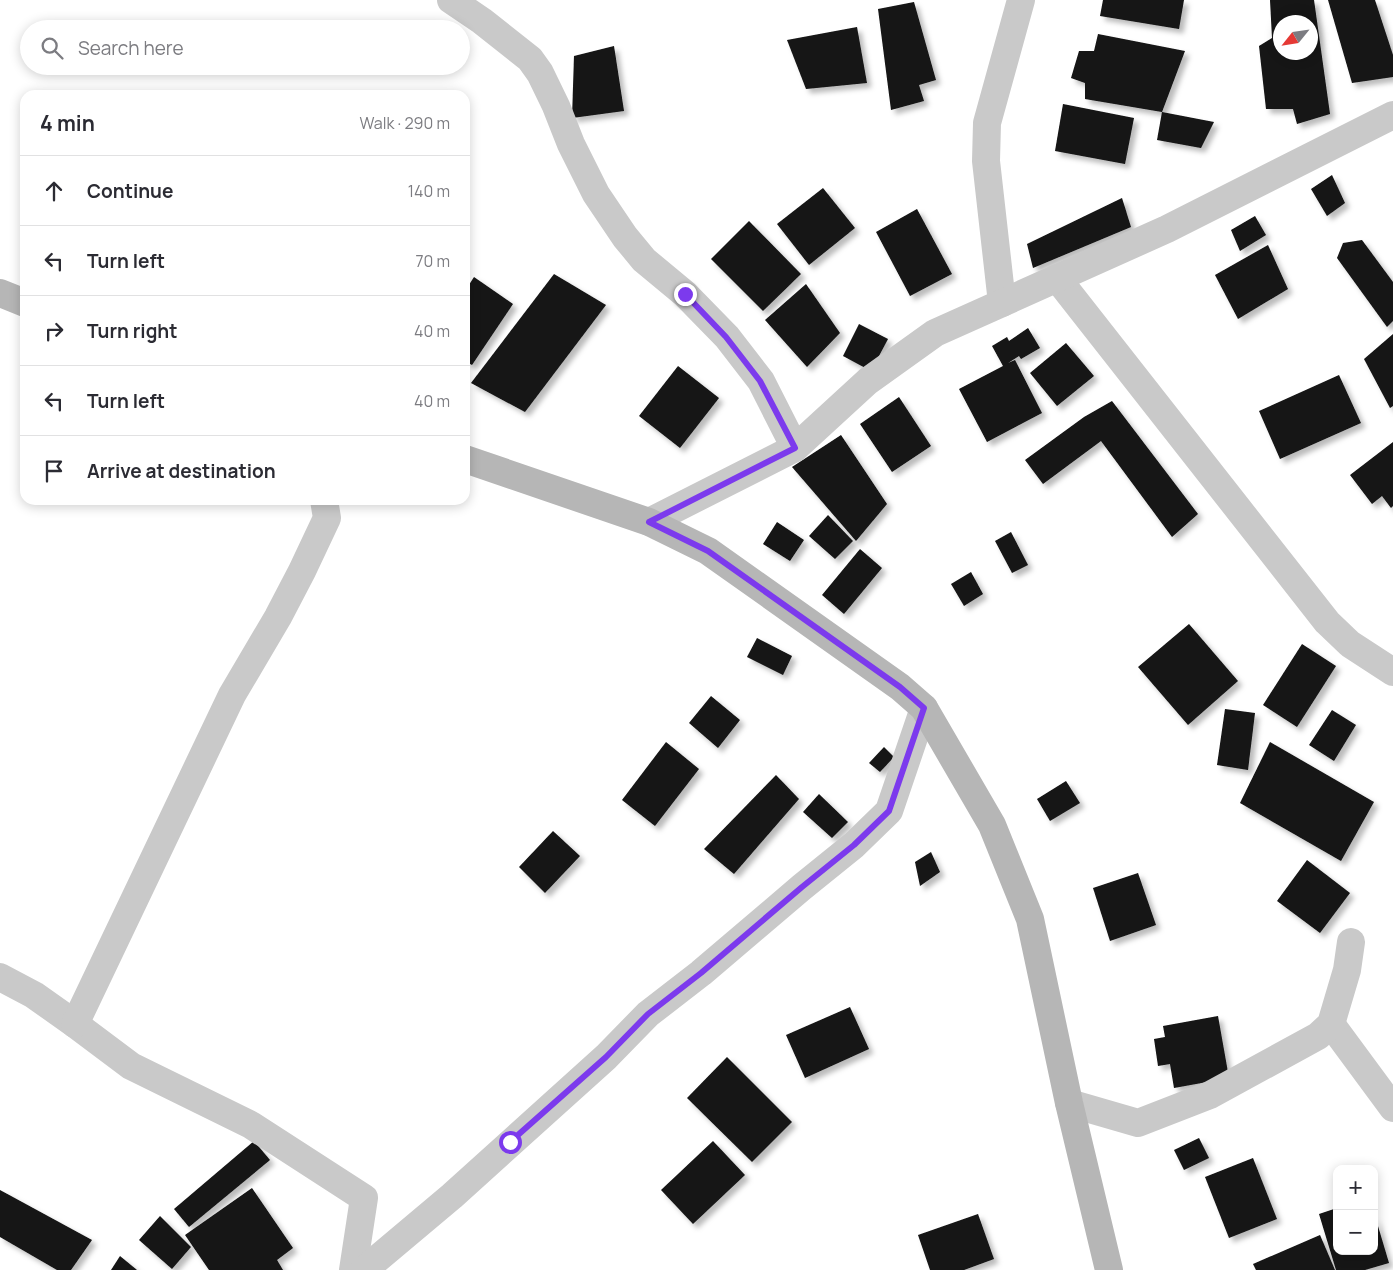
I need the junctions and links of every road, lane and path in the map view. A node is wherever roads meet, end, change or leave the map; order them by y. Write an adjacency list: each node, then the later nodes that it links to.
1 (451, 0): 8 (street)
2 (1021, 0): 7 (street)
3 (1393, 115): 4 (street)
4 (1057, 278): 7 (street); 12 (street)
5 (0, 293): 6 (main road)
6 (20, 300)
7 (1002, 303): 8 (street)
8 (795, 448): 11 (street)
9 (470, 462): 11 (main road)
10 (325, 505): 16 (street)
11 (649, 522): 13 (main road)
12 (1393, 672)
13 (924, 708): 18 (main road); 21 (street)
14 (1351, 942): 17 (street)
15 (0, 977): 16 (street)
16 (75, 1024): 20 (street)
17 (1331, 1024): 18 (street); 19 (street)
18 (1069, 1103): 22 (main road)
19 (1393, 1108)
20 (353, 1270)
21 (364, 1270)
22 (1109, 1270)

